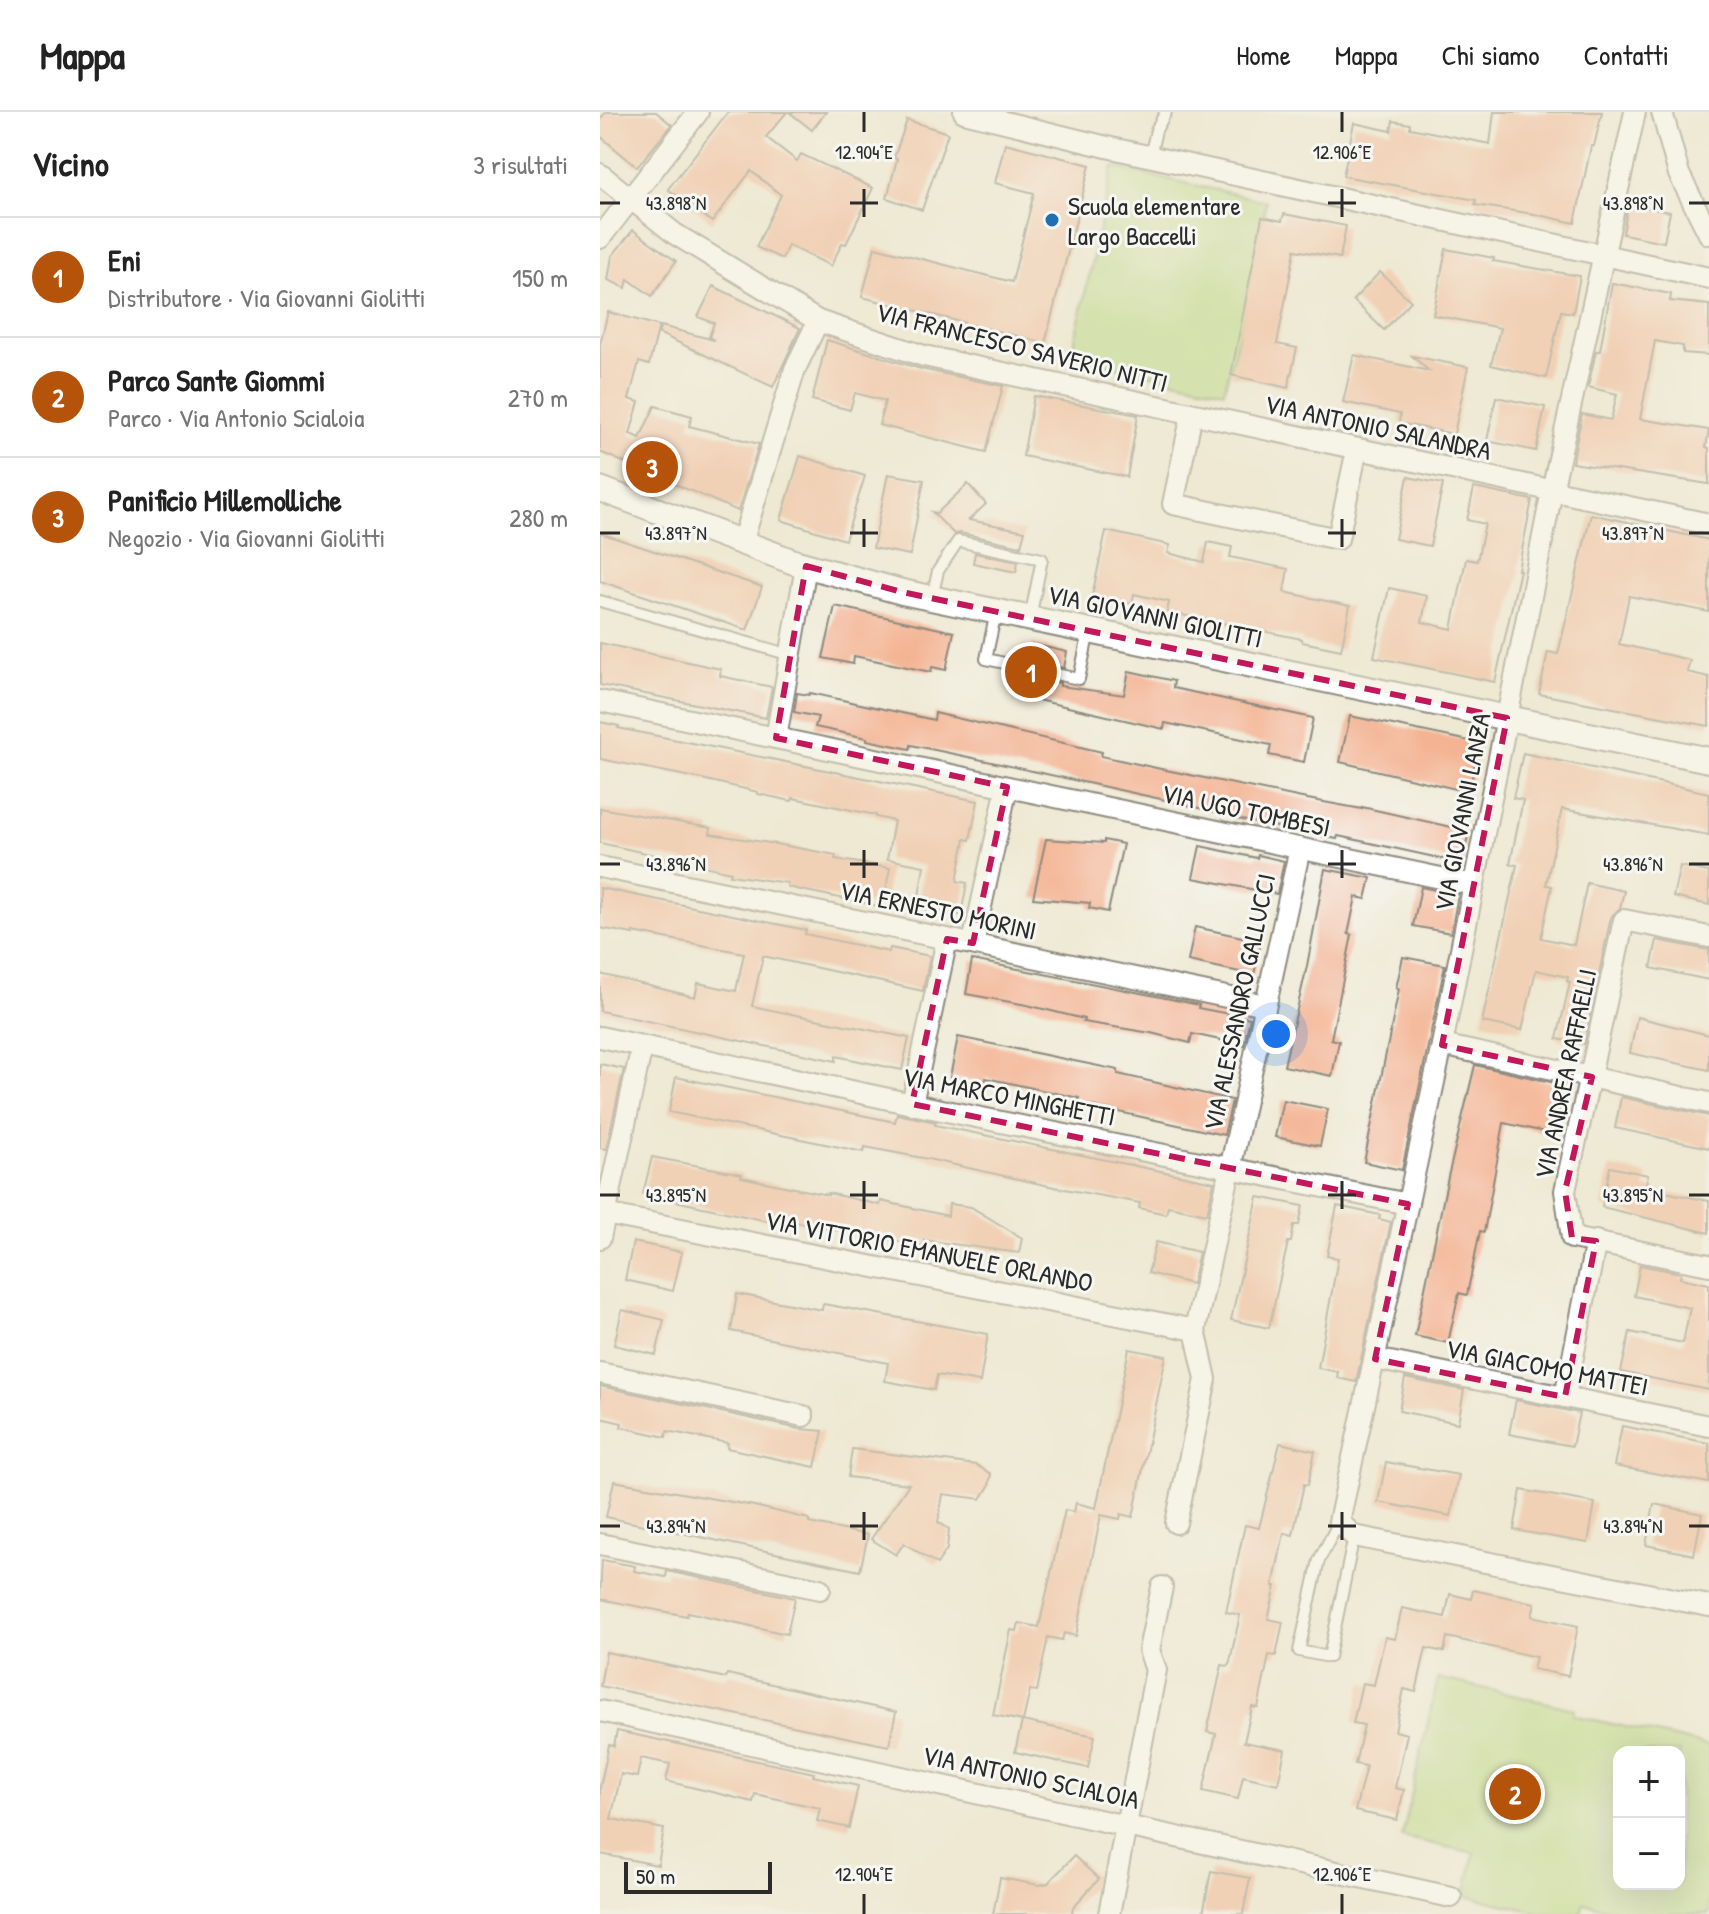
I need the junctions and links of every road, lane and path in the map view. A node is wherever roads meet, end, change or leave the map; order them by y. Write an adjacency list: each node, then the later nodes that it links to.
1 (698, 112): 8 (street)
2 (964, 112): 6 (street)
3 (1166, 112): 6 (lane)
4 (1635, 112): 11 (street, VIA GIOVANNI LANZA)
5 (1662, 112): 9 (street)
6 (1150, 157): 11 (street)
7 (600, 174): 8 (street, VIA FRANCESCO SAVERIO NITTI)
8 (629, 199): 10 (street); 13 (street, VIA FRANCESCO SAVERIO NITTI)
9 (1709, 234)
10 (600, 238)
11 (1603, 255): 12 (street); 17 (street, VIA GIOVANNI LANZA)
12 (1709, 278)
13 (818, 321): 14 (street, VIA FRANCESCO SAVERIO NITTI); 19 (street)
14 (1192, 414): 15 (street, VIA ANTONIO SALANDRA); 15 (street)
15 (1357, 449): 17 (street, VIA ANTONIO SALANDRA)
16 (600, 489): 19 (street, VIA GIOVANNI GIOLITTI)
17 (1552, 491): 18 (street, VIA ANTONIO SALANDRA); 28 (street, VIA GIOVANNI LANZA)
18 (1709, 524)
19 (742, 543): 20 (street, VIA GIOVANNI GIOLITTI)
20 (806, 566): 21 (street, VIA GIOVANNI GIOLITTI); 26 (street)
21 (932, 598): 23 (street, VIA GIOVANNI GIOLITTI); 24 (lane)
22 (600, 601): 26 (lane)
23 (996, 612): 24 (street, VIA GIOVANNI GIOLITTI); 25 (lane)
24 (1030, 618): 25 (street, VIA GIOVANNI GIOLITTI)
25 (1089, 631): 28 (street, VIA GIOVANNI GIOLITTI)
26 (791, 655): 29 (street)
27 (600, 701): 29 (street, VIA UGO TOMBESI)
28 (1507, 718): 30 (street, VIA GIOVANNI GIOLITTI); 34 (street, VIA GIOVANNI LANZA)
29 (776, 738): 31 (street, VIA UGO TOMBESI)
30 (1709, 760)
31 (1007, 787): 32 (street, VIA UGO TOMBESI); 37 (street)
32 (1300, 848): 34 (street, VIA UGO TOMBESI); 38 (street, VIA ALESSANDRO GALLUCCI)
33 (600, 867): 36 (street, VIA ERNESTO MORINI)
34 (1474, 885): 40 (street, VIA GIOVANNI LANZA)
35 (1709, 937): 42 (street, VIA ANDREA RAFFAELLI)
36 (947, 939): 37 (street, VIA ERNESTO MORINI); 44 (street)
37 (973, 943): 38 (street, VIA ERNESTO MORINI)
38 (1265, 1005): 45 (street, VIA ALESSANDRO GALLUCCI)
39 (600, 1037): 41 (street, VIA MARCO MINGHETTI)
40 (1442, 1045): 42 (street); 46 (street, VIA GIOVANNI LANZA)
41 (642, 1046): 44 (street, VIA MARCO MINGHETTI); 47 (street)
42 (1592, 1077): 43 (street); 49 (street, VIA ANDREA RAFFAELLI)
43 (1709, 1103)
44 (912, 1104): 45 (street, VIA MARCO MINGHETTI)
45 (1230, 1167): 46 (street, VIA MARCO MINGHETTI); 51 (street, VIA ALESSANDRO GALLUCCI)
46 (1408, 1204): 52 (street, VIA GIOVANNI LANZA)
47 (605, 1214): 48 (street); 51 (street, VIA VITTORIO EMANUELE ORLANDO)
48 (600, 1238)
49 (1596, 1241): 50 (street); 54 (street)
50 (1709, 1265)
51 (1195, 1330): 57 (street)
52 (1375, 1359): 54 (street, VIA GIACOMO MATTEI); 58 (street, VIA GIOVANNI LANZA)
53 (600, 1373): 55 (street)
54 (1565, 1397): 56 (street, VIA GIACOMO MATTEI)
55 (803, 1416)
56 (1709, 1426)
57 (1176, 1523)
58 (1347, 1529): 58 (lane); 62 (street)
59 (600, 1544): 61 (street)
60 (1162, 1587): 64 (street)
61 (820, 1589)
62 (1709, 1606)
63 (600, 1711): 64 (street, VIA ANTONIO SCIALOIA)
64 (1126, 1825): 65 (street, VIA ANTONIO SCIALOIA); 66 (street)
65 (1451, 1897)
66 (1109, 1914)

